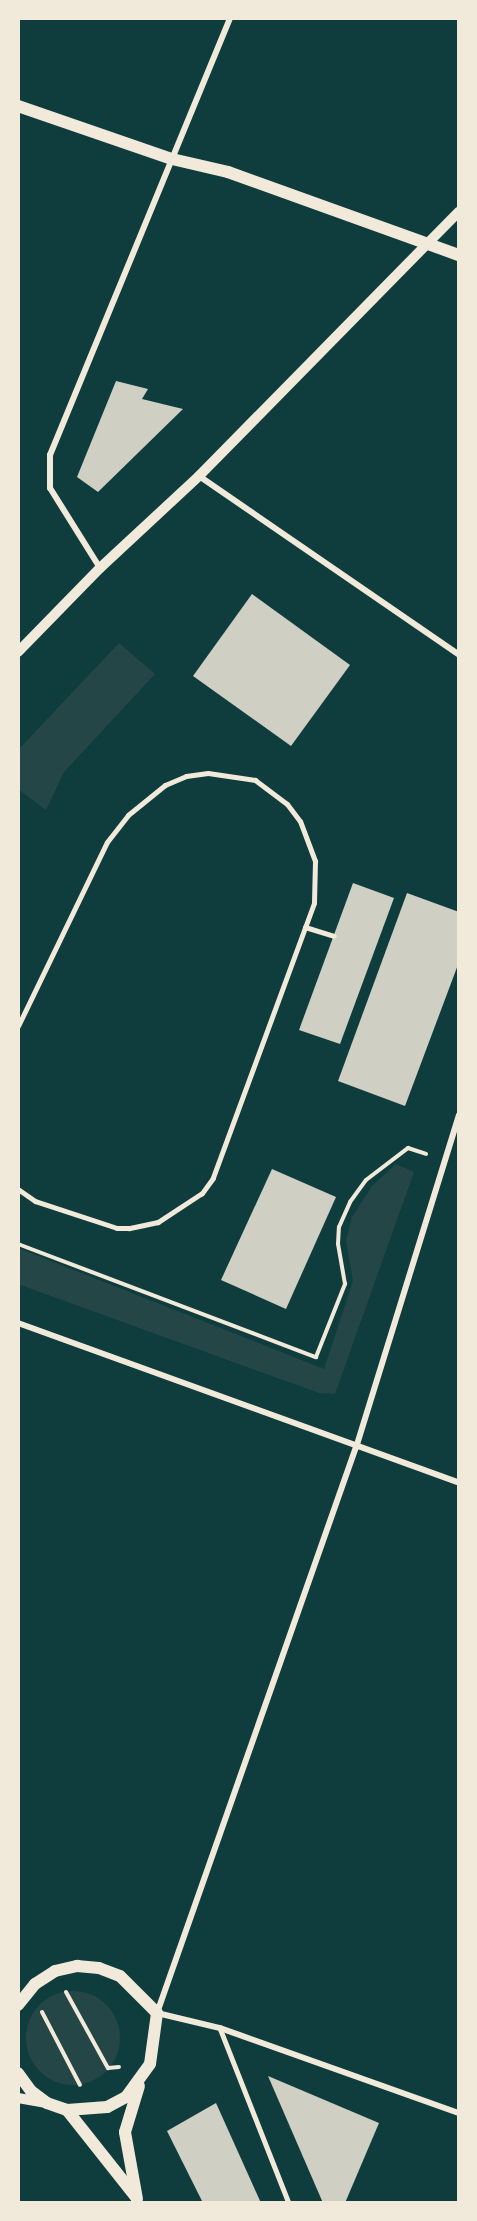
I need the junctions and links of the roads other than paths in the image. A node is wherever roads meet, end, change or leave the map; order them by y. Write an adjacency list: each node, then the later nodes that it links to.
1 (230, 18): 3 (street)
2 (18, 106): 3 (main road)
3 (172, 159): 5 (main road); 8 (street)
4 (459, 212): 5 (street)
5 (427, 244): 6 (main road); 7 (street)
6 (459, 255)
7 (199, 476): 8 (street); 10 (street)
8 (100, 568): 9 (street)
9 (18, 652)
10 (459, 655)
11 (305, 927): 12 (street); 13 (street); 15 (street)
12 (334, 936)
13 (18, 1026)
14 (459, 1115): 17 (street)
15 (18, 1189)
16 (18, 1323): 17 (street)
17 (356, 1448): 18 (street); 20 (street)
18 (459, 1483)
19 (19, 1999): 20 (main road)
20 (157, 2013): 21 (street); 23 (main road)
21 (220, 2028): 27 (street); 29 (lane)
22 (18, 2073): 25 (main road)
23 (140, 2082): 26 (main road); 28 (main road)
24 (18, 2098): 25 (street)
25 (48, 2103): 26 (main road)
26 (73, 2110): 28 (main road)
27 (459, 2113)
28 (138, 2201)
29 (289, 2203)

